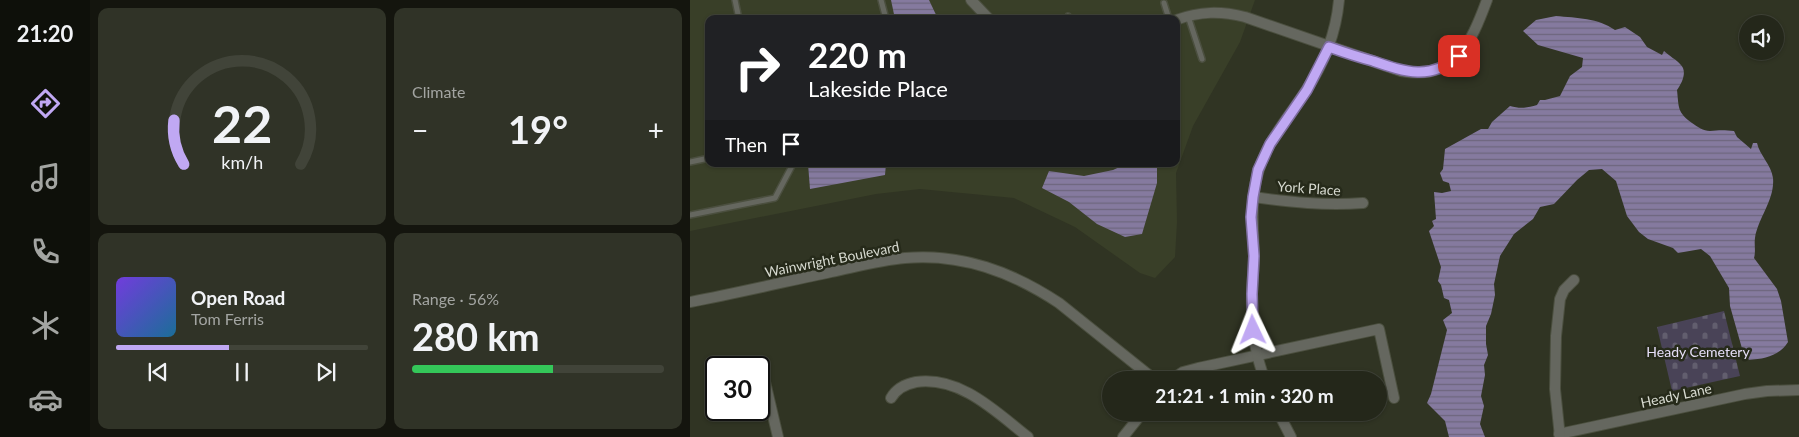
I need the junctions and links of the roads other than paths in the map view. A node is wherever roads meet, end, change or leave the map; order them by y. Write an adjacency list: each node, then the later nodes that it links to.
1 (735, 0): 7 (lane)
2 (881, 0): 8 (lane)
3 (971, 0): 9 (street)
4 (1339, 0): 13 (street)
5 (1487, 0): 13 (street)
6 (1164, 3): 10 (lane)
7 (738, 15)
8 (885, 15)
9 (985, 15)
10 (1168, 15)
11 (1188, 16): 12 (street); 13 (street); 14 (lane)
12 (1180, 19)
13 (1329, 47): 18 (street)
14 (1202, 60)
15 (705, 159): 16 (lane)
16 (690, 162)
17 (791, 167): 20 (lane)
18 (1253, 197): 19 (street, York Place); 23 (street)
19 (1363, 203)
20 (690, 215)
21 (1574, 280): 33 (street)
22 (690, 302): 24 (street, Wainwright Boulevard)
23 (1256, 356): 25 (street); 26 (street); 29 (street)
24 (1144, 371)
25 (1186, 371)
26 (1262, 371)
27 (1799, 390): 33 (street, Heady Lane)
28 (891, 398): 35 (street)
29 (1394, 398)
30 (770, 403): 34 (street)
31 (1135, 421): 36 (street)
32 (1283, 421): 37 (street)
33 (1559, 435)
34 (778, 437)
35 (1028, 437)
36 (1123, 437)
37 (1291, 437)

